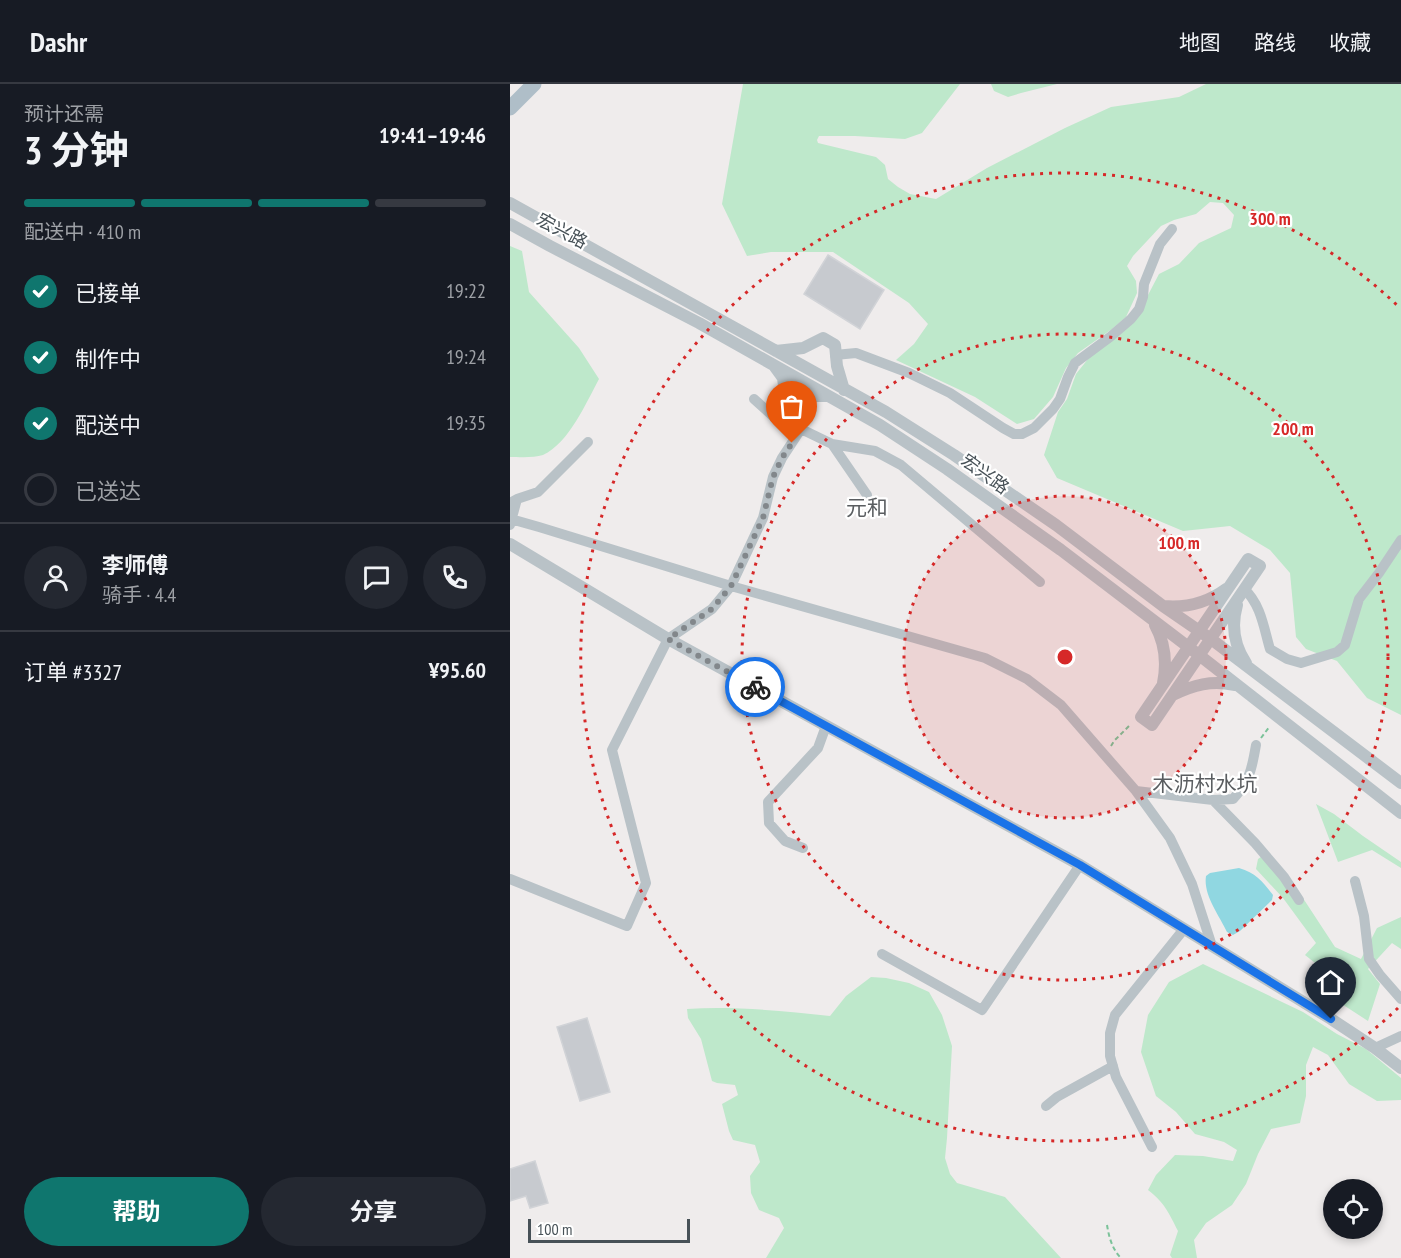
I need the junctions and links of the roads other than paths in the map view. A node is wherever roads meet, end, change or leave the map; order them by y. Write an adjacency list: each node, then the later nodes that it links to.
1 (534, 84): 2 (main road)
2 (513, 106)
3 (510, 203): 6 (street, 宏兴路)
4 (510, 224): 8 (street, 宏兴路)
5 (1172, 229): 7 (street)
6 (776, 351): 7 (street); 9 (street, 宏兴路)
7 (836, 355): 9 (street)
8 (772, 364): 10 (street, 宏兴路); 10 (street)
9 (843, 390): 24 (street, 宏兴路)
10 (828, 396): 25 (street, 宏兴路)
11 (754, 399): 12 (street)
12 (801, 429): 14 (street); 22 (street)
13 (588, 442): 16 (street)
14 (832, 444): 15 (street); 20 (street)
15 (867, 495)
16 (514, 501): 17 (street)
17 (511, 523): 22 (street)
18 (1401, 540): 23 (street)
19 (510, 544): 27 (street)
20 (1040, 582)
21 (1231, 584): 23 (street); 24 (street); 26 (street)
22 (731, 586): 27 (street); 38 (street)
23 (1243, 592): 28 (street); 31 (street)
24 (1163, 606): 26 (street, 宏兴路)
25 (1153, 621): 29 (street, 宏兴路); 33 (street)
26 (1199, 632): 28 (street, 宏兴路); 29 (street)
27 (668, 639): 35 (street); 43 (street)
28 (1211, 639): 30 (street); 31 (street, 宏兴路)
29 (1188, 648): 30 (street, 宏兴路); 33 (street)
30 (1199, 655): 32 (street, 宏兴路); 33 (street)
31 (1250, 669): 37 (street, 宏兴路)
32 (1236, 686): 33 (street); 40 (street, 宏兴路)
33 (1167, 692): 34 (street)
34 (1141, 717)
35 (826, 726): 41 (street); 42 (street)
36 (1256, 745): 39 (street)
37 (1401, 783)
38 (1136, 791): 39 (street); 47 (street)
39 (1212, 800): 45 (street)
40 (1401, 813)
41 (803, 848)
42 (1080, 865): 46 (street); 48 (street)
43 (510, 879)
44 (1354, 881): 49 (street)
45 (1299, 900)
46 (1184, 929): 47 (street); 52 (street)
47 (1212, 946): 51 (street)
48 (882, 954)
49 (1401, 999)
50 (1401, 1036): 51 (street)
51 (1375, 1048): 53 (street)
52 (1113, 1066): 54 (street); 55 (street)
53 (1401, 1068)
54 (1046, 1106)
55 (1152, 1147)

